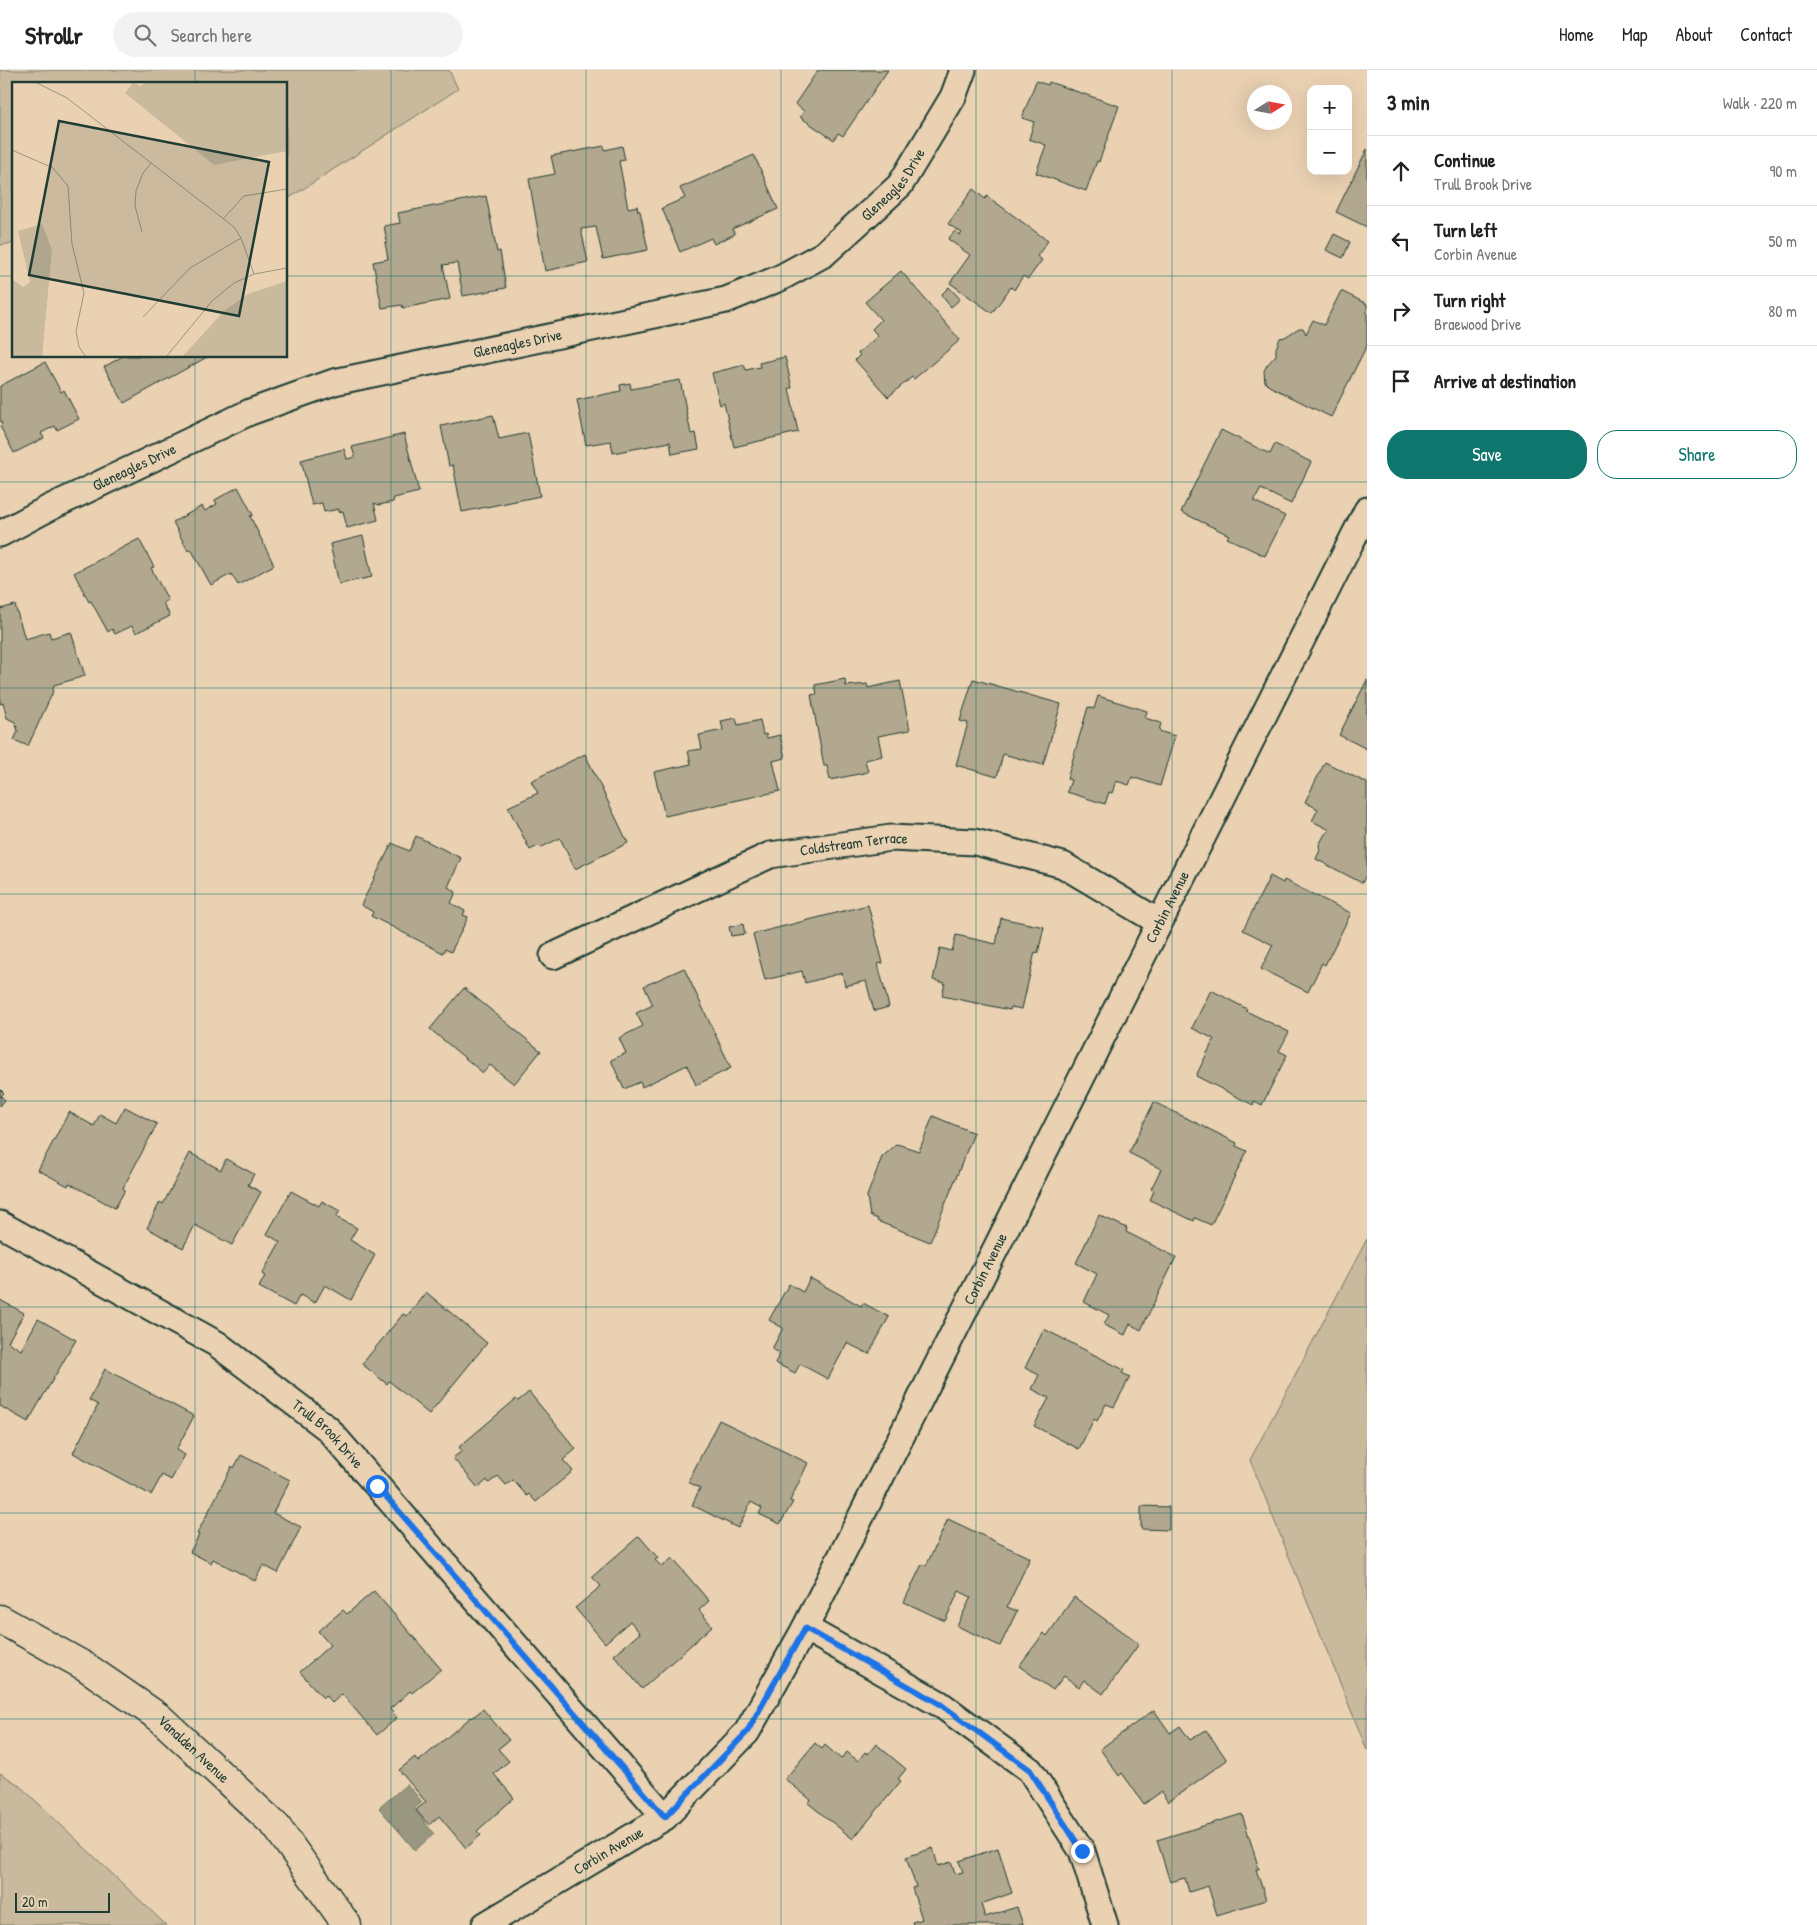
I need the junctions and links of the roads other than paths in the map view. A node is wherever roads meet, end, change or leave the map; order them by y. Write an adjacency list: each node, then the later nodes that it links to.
1 (963, 70): 3 (street, Gleneagles Drive)
2 (1367, 510): 4 (street, Corbin Avenue)
3 (0, 534)
4 (1159, 922): 5 (street, Coldstream Terrace); 8 (street, Corbin Avenue)
5 (553, 956)
6 (0, 1224): 9 (street, Trull Brook Drive)
7 (0, 1619): 10 (main road, Vanalden Avenue)
8 (805, 1628): 9 (street, Corbin Avenue); 12 (street)
9 (665, 1817): 11 (street, Corbin Avenue)
10 (346, 1925)
11 (485, 1925)
12 (1105, 1925)

